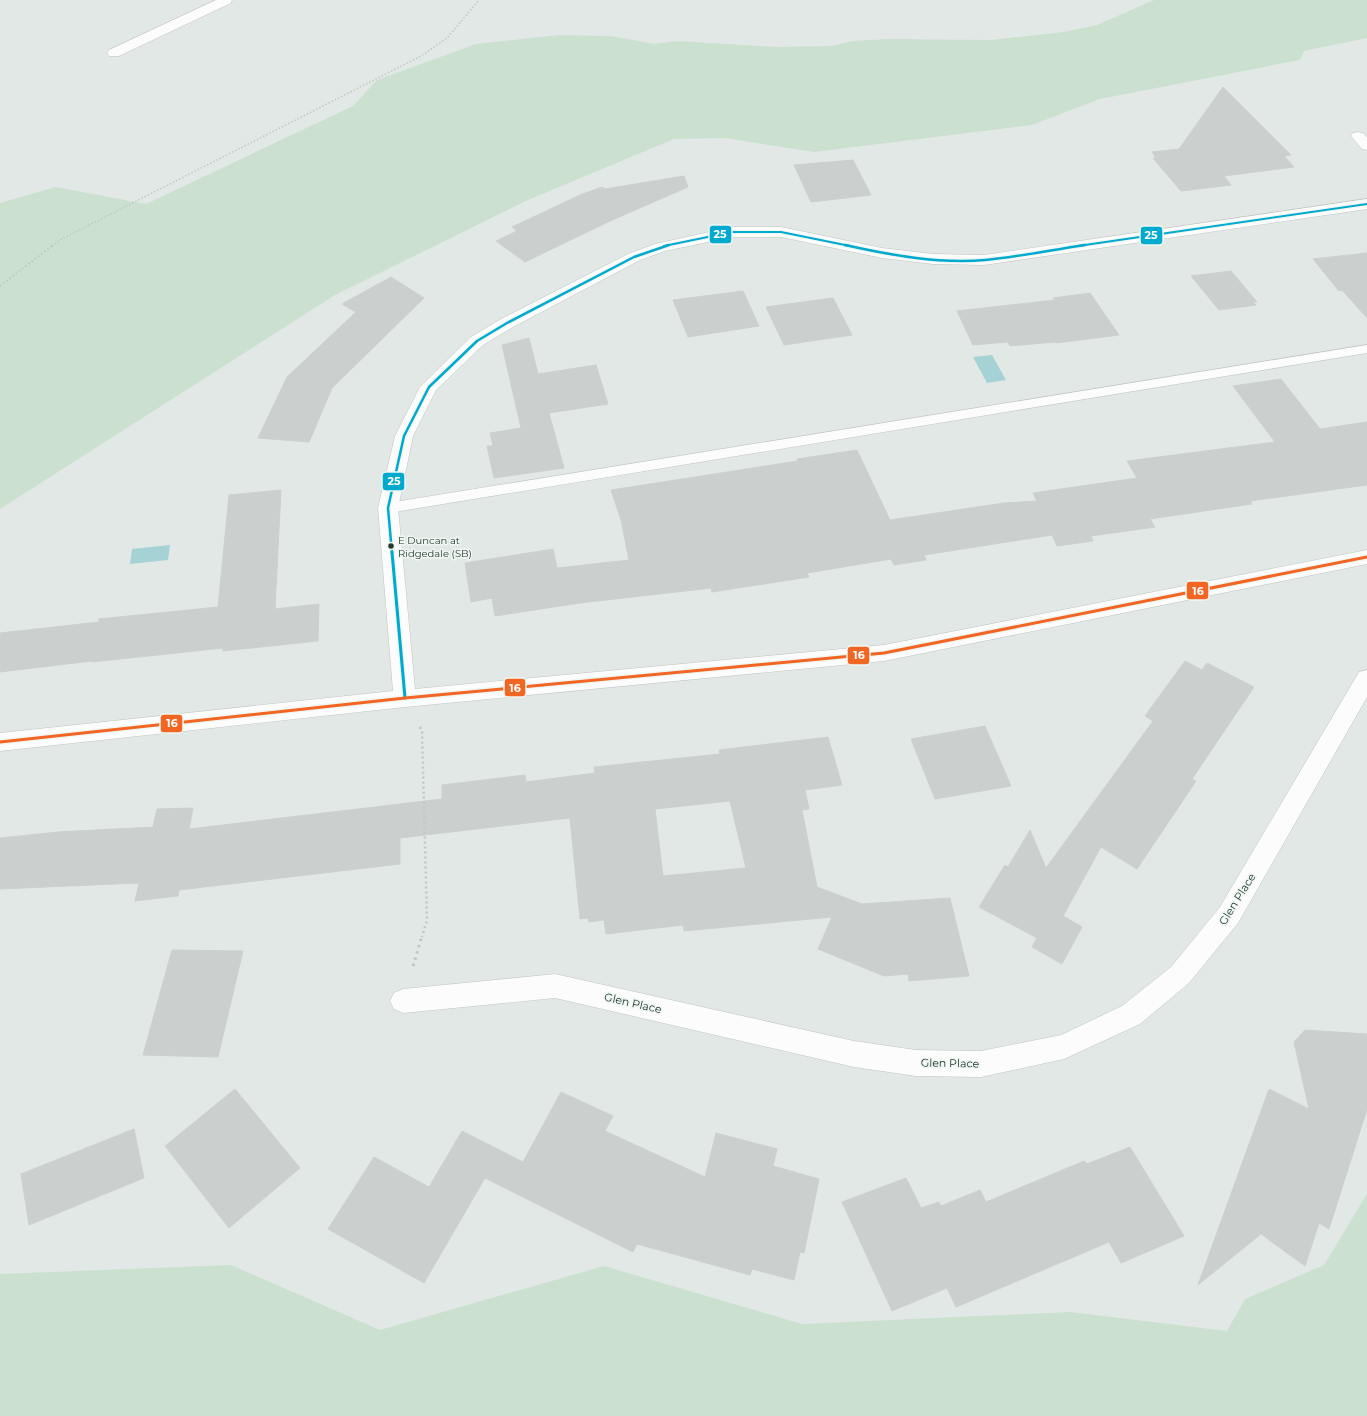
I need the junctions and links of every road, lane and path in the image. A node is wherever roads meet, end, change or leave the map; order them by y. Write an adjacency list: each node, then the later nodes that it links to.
1 (226, 0): 3 (street)
2 (479, 0): 5 (path)
3 (114, 53)
4 (1367, 204): 7 (street)
5 (0, 286)
6 (1367, 349): 7 (lane)
7 (388, 508): 10 (street)
8 (1367, 557): 10 (street)
9 (1367, 678): 12 (street, Glen Place)
10 (405, 698): 11 (street); 12 (path)
11 (0, 742)
12 (402, 1001)

